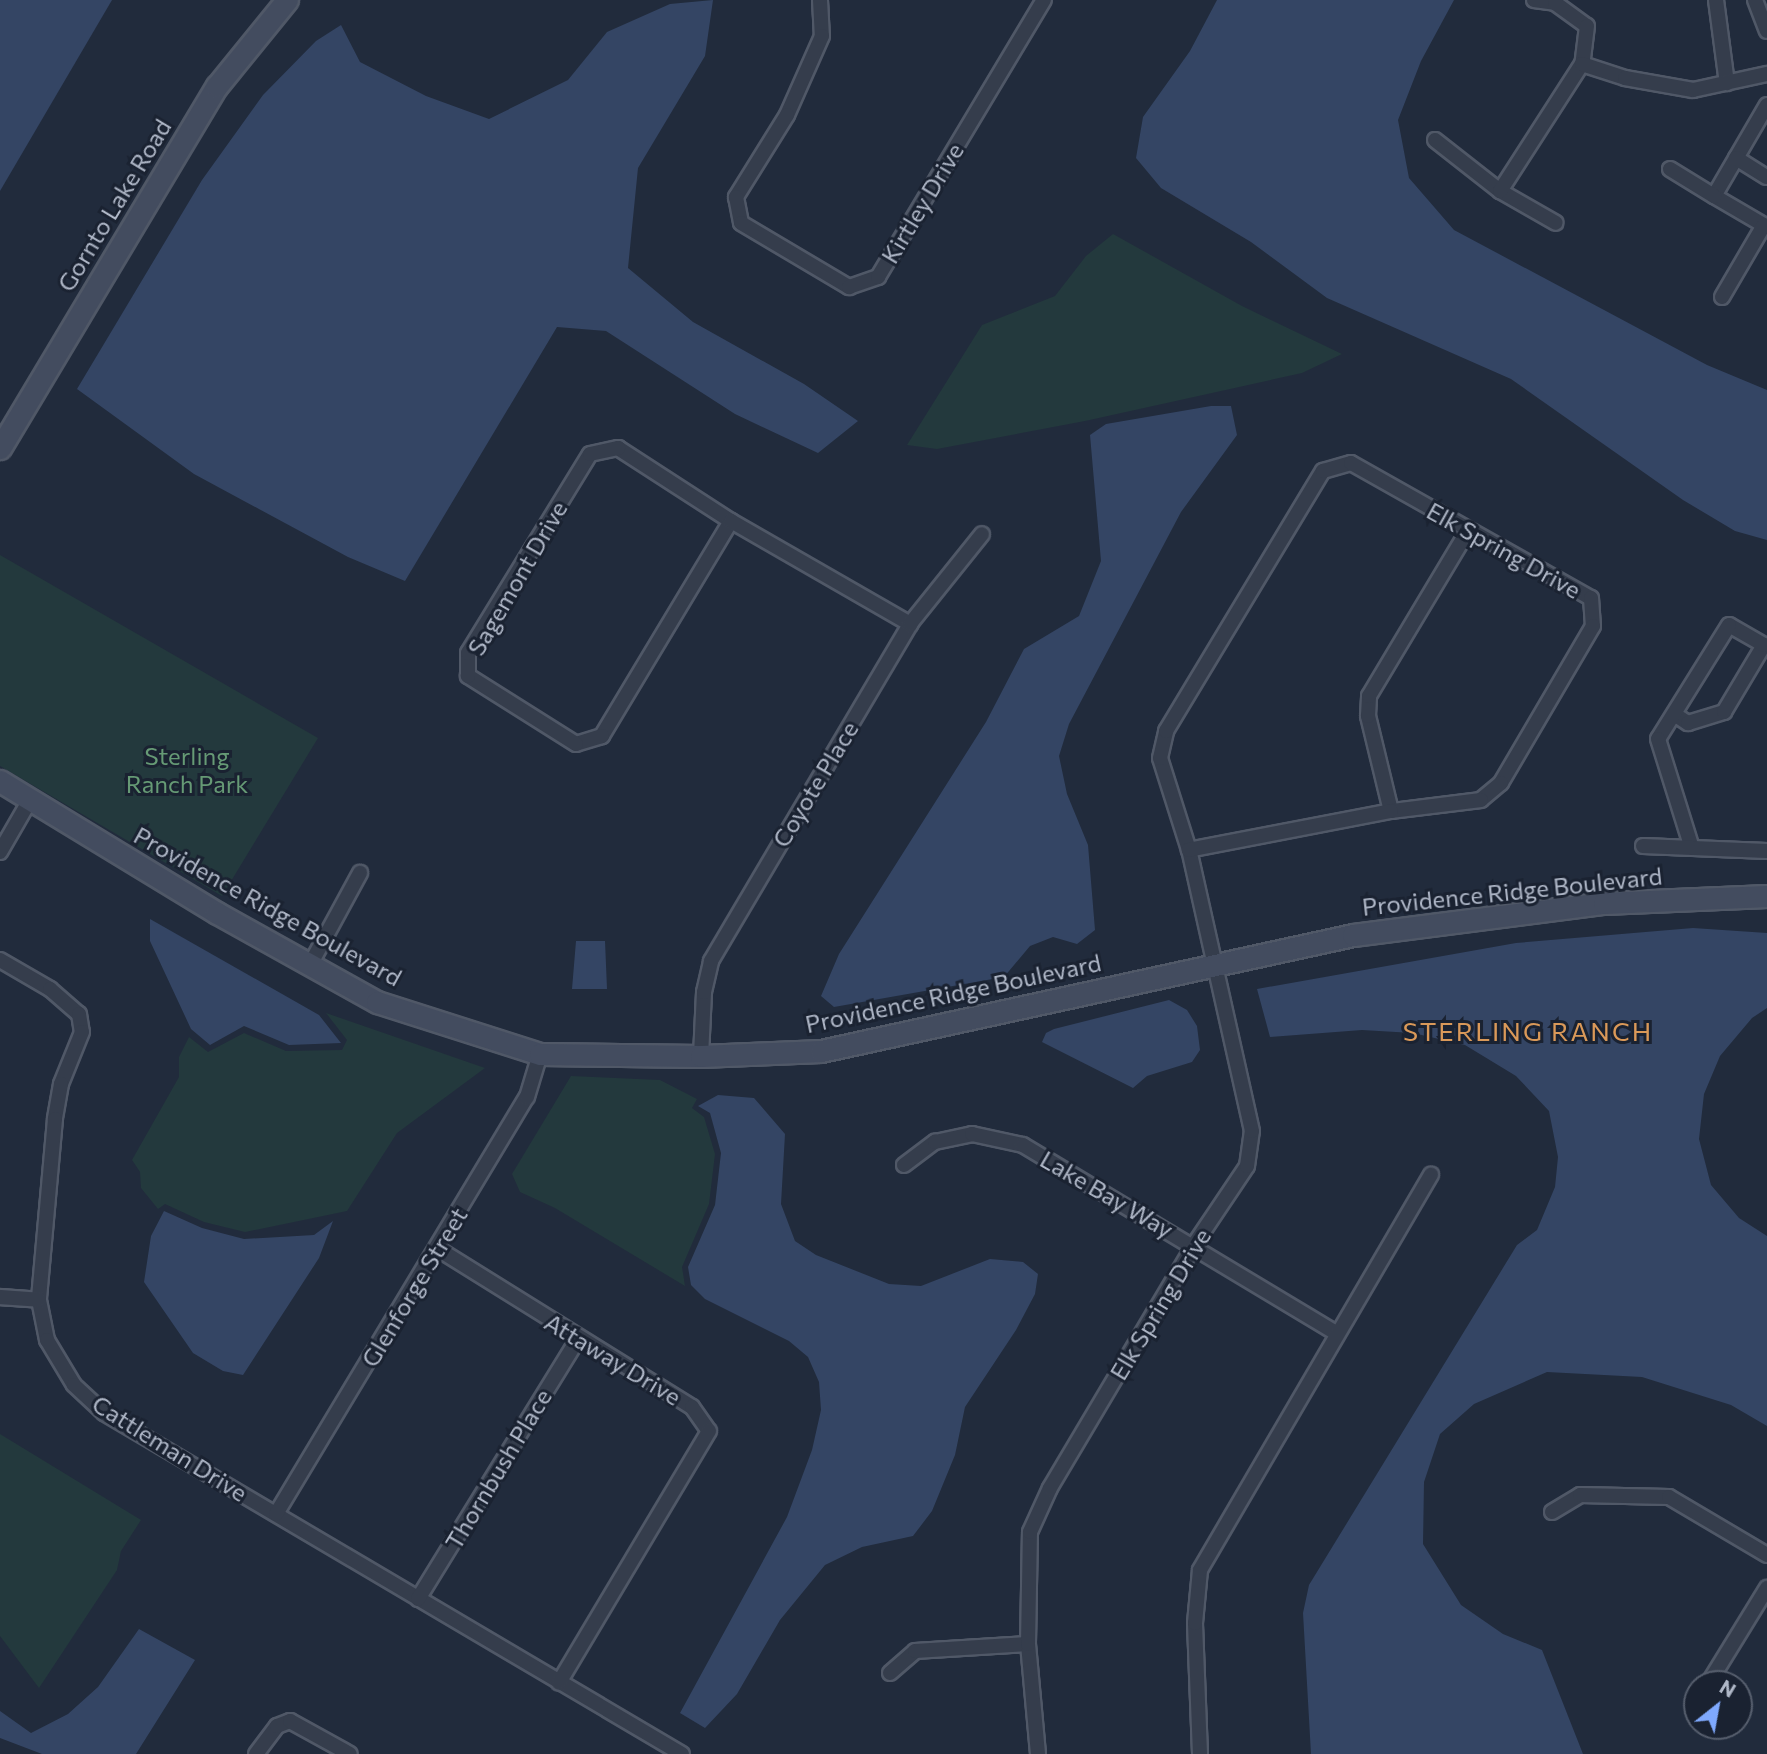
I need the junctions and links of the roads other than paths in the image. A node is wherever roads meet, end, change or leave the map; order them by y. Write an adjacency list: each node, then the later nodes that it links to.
1 (288, 0): 21 (street, Gornto Lake Road)
2 (820, 0): 3 (street, Kirtley Drive)
3 (1044, 0)
4 (1534, 0): 8 (street)
5 (1716, 0): 10 (street)
6 (1755, 0): 7 (street)
7 (1767, 31)
8 (1582, 64): 10 (street); 16 (street)
9 (1767, 74): 10 (street)
10 (1727, 83)
11 (1767, 105): 13 (street)
12 (1435, 140): 16 (street)
13 (1736, 158): 15 (street); 17 (street)
14 (1670, 169): 17 (street)
15 (1767, 177)
16 (1500, 191): 18 (street)
17 (1714, 196): 19 (street)
18 (1556, 223)
19 (1765, 226): 20 (street)
20 (1722, 297)
21 (0, 447)
22 (731, 521): 22 (street, Sagemont Drive); 25 (street, Sagemont Drive)
23 (1467, 532): 29 (street); 29 (street, Elk Spring Drive); 32 (street, Elk Spring Drive)
24 (982, 534): 25 (street, Coyote Place)
25 (910, 624): 41 (street, Coyote Place)
26 (1674, 715): 26 (street); 31 (street)
27 (0, 782): 28 (street, Providence Ridge Boulevard)
28 (30, 800): 34 (street); 38 (street, Providence Ridge Boulevard)
29 (1391, 811): 32 (street, Elk Spring Drive)
30 (1643, 846): 31 (street)
31 (1692, 848): 33 (street)
32 (1189, 850): 39 (street, Elk Spring Drive)
33 (1767, 851)
34 (0, 852)
35 (360, 873): 38 (street)
36 (1767, 896): 39 (street, Providence Ridge Boulevard)
37 (0, 960): 47 (street, Cattleman Drive)
38 (310, 965): 40 (street, Providence Ridge Boulevard)
39 (1211, 965): 41 (street, Providence Ridge Boulevard); 44 (street, Elk Spring Drive)
40 (540, 1054): 41 (street, Providence Ridge Boulevard); 45 (street, Glenforge Street)
41 (701, 1056)
42 (904, 1165): 44 (street, Lake Bay Way)
43 (1431, 1174): 48 (street)
44 (1194, 1245): 48 (street, Lake Bay Way); 55 (street, Elk Spring Drive)
45 (438, 1249): 49 (street, Attaway Drive); 51 (street, Glenforge Street)
46 (0, 1297): 47 (street)
47 (39, 1300): 51 (street, Cattleman Drive)
48 (1336, 1334): 63 (street)
49 (578, 1339): 54 (street, Thornbush Place); 58 (street, Attaway Drive)
50 (1552, 1512): 52 (street)
51 (276, 1514): 54 (street, Cattleman Drive)
52 (1767, 1555)
53 (1767, 1588): 56 (street)
54 (418, 1599): 58 (street, Cattleman Drive)
55 (1028, 1644): 57 (street); 62 (street, Elk Spring Drive)
56 (1717, 1670)
57 (890, 1674)
58 (559, 1682): 61 (street, Cattleman Drive)
59 (256, 1754): 60 (street)
60 (350, 1754)
61 (682, 1754)
62 (1038, 1754)
63 (1200, 1754)

